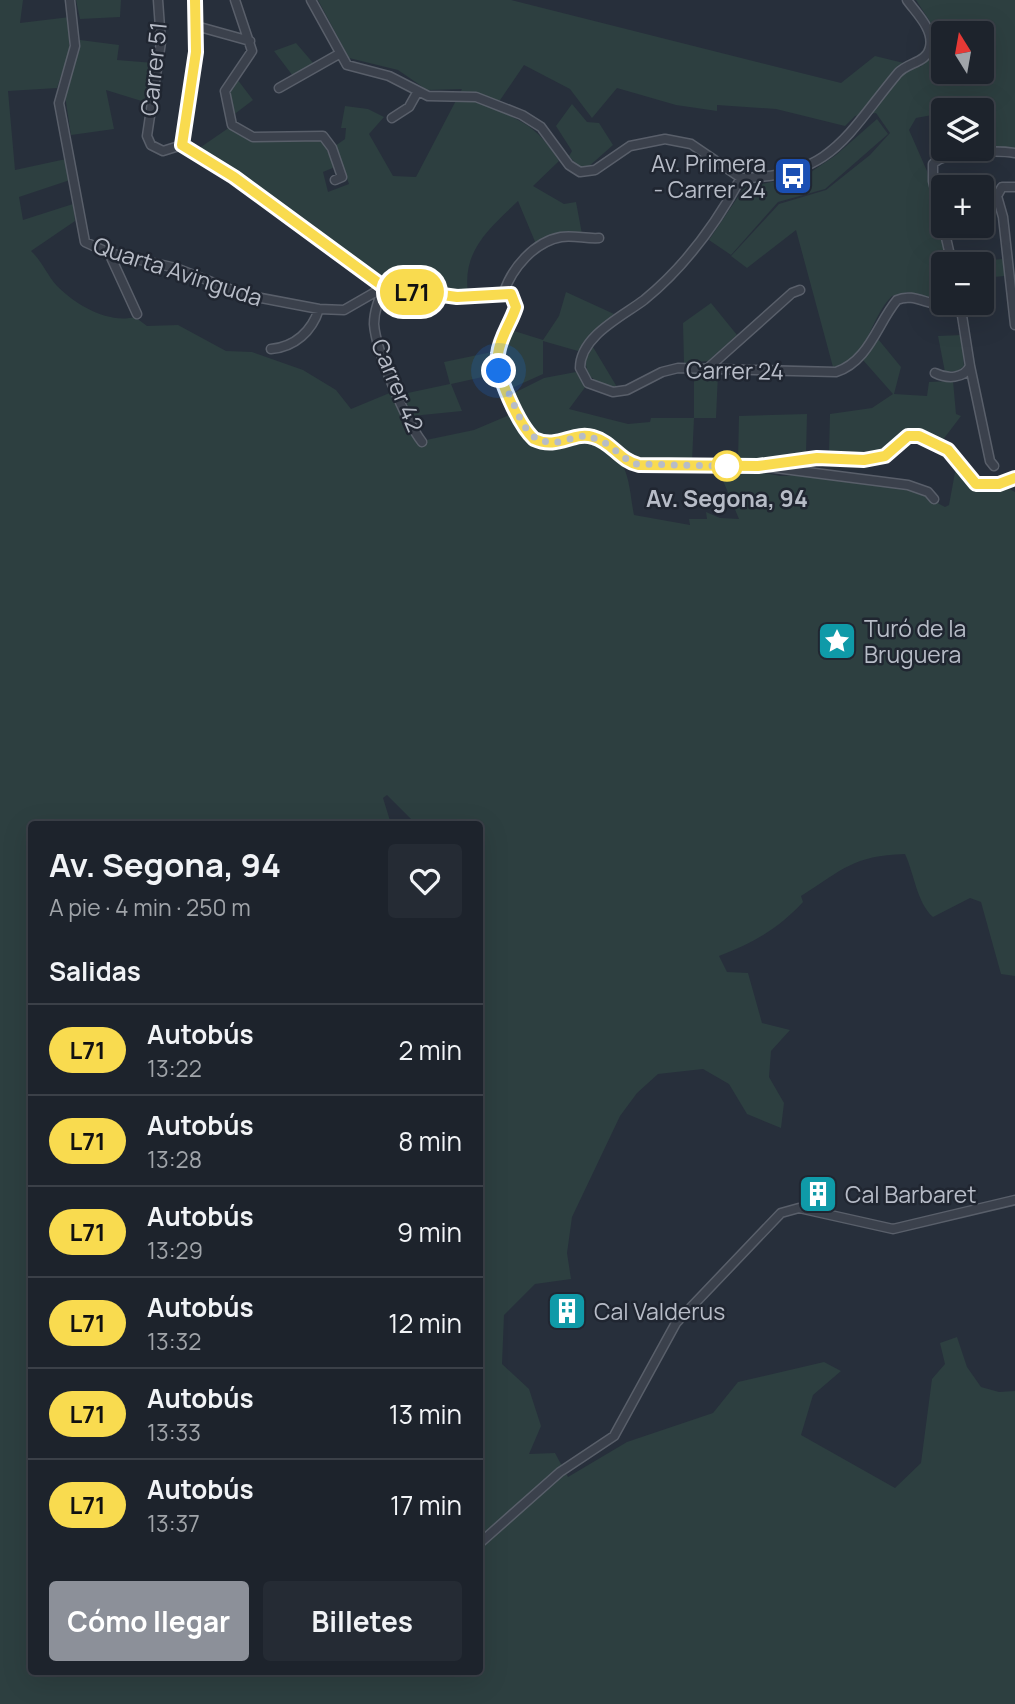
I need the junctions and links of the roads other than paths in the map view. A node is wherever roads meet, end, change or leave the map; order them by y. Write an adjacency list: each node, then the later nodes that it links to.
1 (70, 0): 20 (street, Quarta Avinguda)
2 (159, 0): 13 (street, Carrer 51)
3 (195, 0): 7 (street)
4 (235, 0): 8 (street)
5 (311, 0): 9 (street)
6 (907, 0): 15 (street)
7 (196, 26): 8 (street); 13 (street)
8 (250, 41): 16 (street)
9 (340, 54): 10 (street); 11 (street)
10 (279, 88)
11 (418, 91): 12 (street); 15 (street)
12 (392, 118)
13 (182, 145): 22 (street)
14 (1015, 153): 19 (street)
15 (741, 178): 32 (street, Carrer 24)
16 (335, 180)
17 (1015, 187): 21 (street)
18 (599, 238): 24 (street)
19 (949, 252)
20 (109, 253): 26 (street, Quarta Avinguda); 27 (street)
21 (1013, 277): 29 (street)
22 (384, 287): 24 (street); 26 (street, Quarta Avinguda); 34 (street, Carrer 42)
23 (800, 290): 32 (street)
24 (504, 292): 35 (street)
25 (931, 303): 32 (street, Carrer 24)
26 (320, 309): 30 (street)
27 (136, 314)
28 (962, 315): 31 (street)
29 (1015, 325)
30 (271, 349)
31 (970, 366): 33 (street); 36 (street)
32 (708, 369)
33 (935, 373)
34 (422, 442)
35 (758, 466): 37 (street); 38 (street)
36 (994, 466)
37 (1015, 478)
38 (934, 499)
39 (1015, 1200): 40 (street)
40 (483, 1540)

